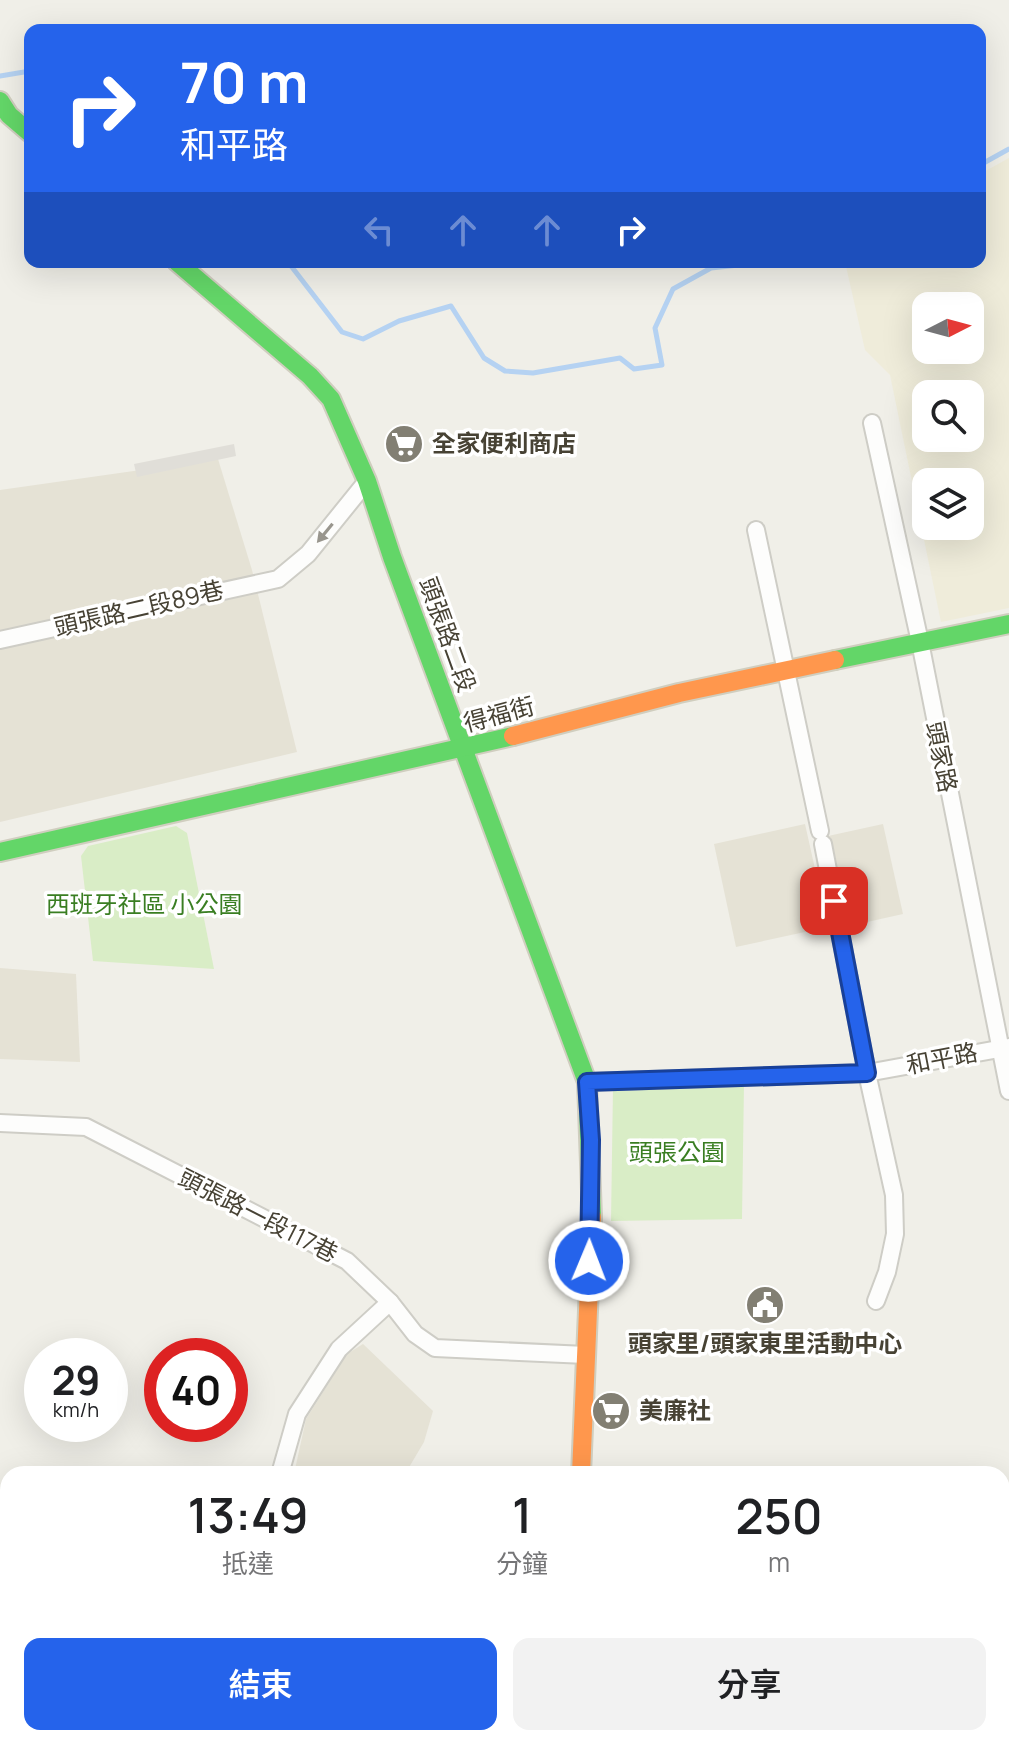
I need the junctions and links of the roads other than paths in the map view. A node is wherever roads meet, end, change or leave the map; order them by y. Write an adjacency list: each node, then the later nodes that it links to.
1 (0, 101): 2 (street)
2 (24, 128)
3 (184, 268): 5 (street, 頭張路二段)
4 (872, 423): 9 (street, 頭家路)
5 (367, 481): 8 (street, 頭張路二段89巷, one-way to 8); 11 (street, 頭張路二段)
6 (756, 530): 10 (street)
7 (1009, 624): 9 (street, 得福街)
8 (0, 640)
9 (920, 642): 10 (street, 得福街); 13 (street, 頭家路)
10 (787, 670): 11 (street, 得福街); 14 (street)
11 (463, 749): 12 (street, 得福街); 15 (street, 頭張路二段)
12 (0, 852)
13 (1004, 1048): 14 (street, 和平路); 16 (street, 頭家路)
14 (867, 1073): 15 (street, 和平路); 18 (street)
15 (587, 1082): 20 (street, 頭張路二段)
16 (1009, 1091)
17 (0, 1123): 19 (street, 頭張路一段117巷)
18 (876, 1301)
19 (390, 1302): 20 (street, 頭張路一段117巷); 21 (street)
20 (586, 1355): 22 (street, 頭張路二段)
21 (282, 1466)
22 (581, 1466)

